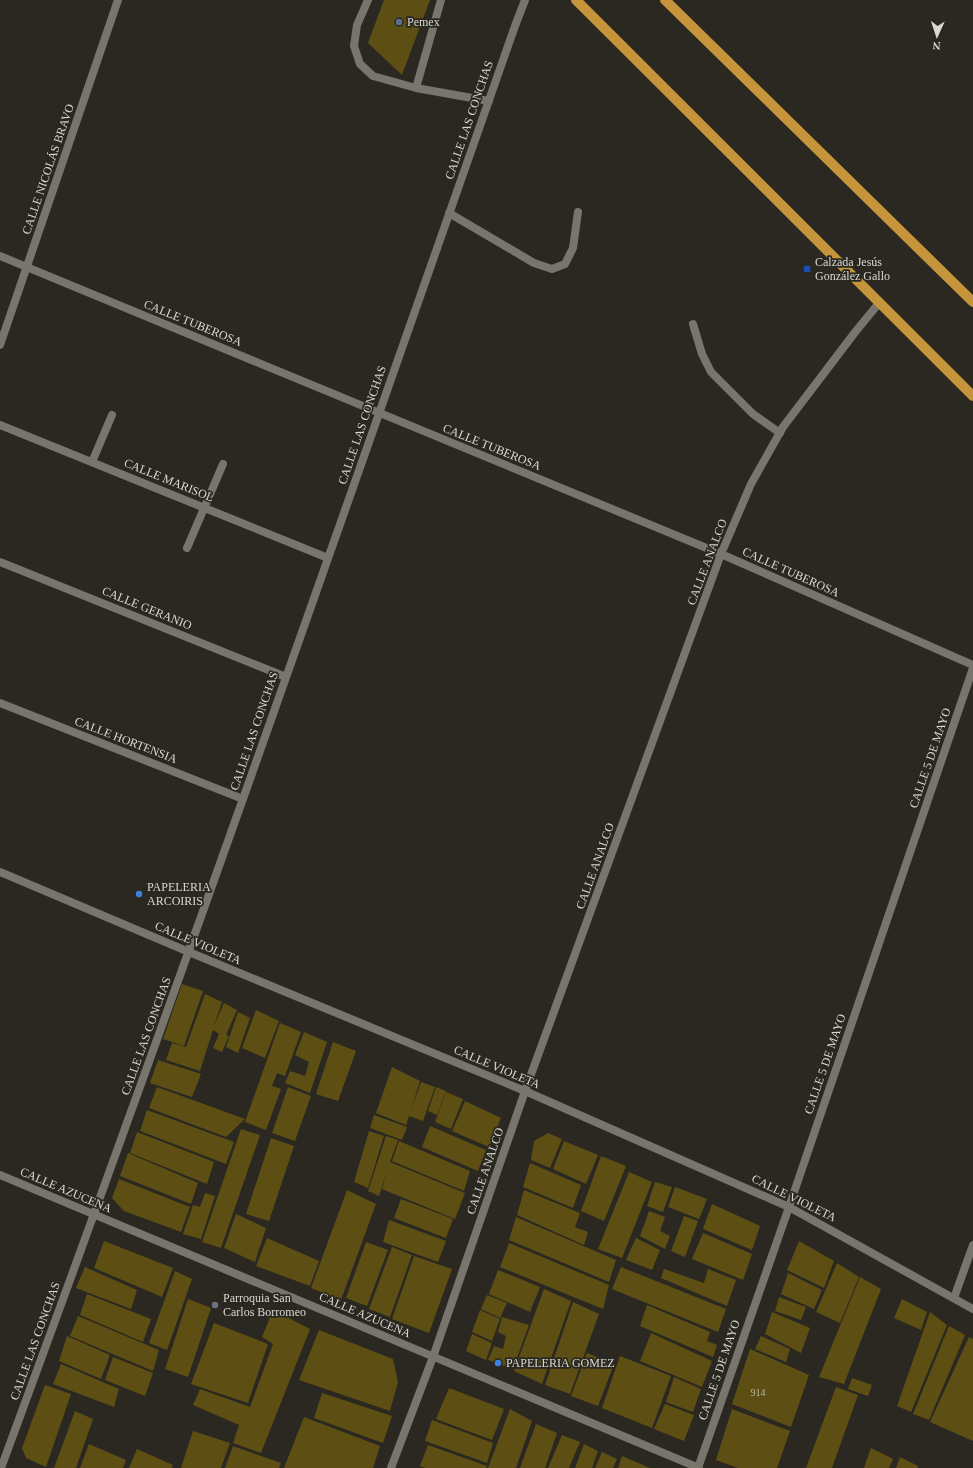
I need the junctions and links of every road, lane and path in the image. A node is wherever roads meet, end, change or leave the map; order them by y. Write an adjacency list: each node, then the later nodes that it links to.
1 (118, 0): 12 (street, CALLE NICOLÁS BRAVO)
2 (368, 0): 7 (street)
3 (441, 0): 7 (street)
4 (526, 0): 8 (street, CALLE LAS CONCHAS)
5 (576, 0): 14 (main road)
6 (665, 0): 13 (main road)
7 (416, 88): 8 (street)
8 (489, 101): 10 (street, CALLE LAS CONCHAS)
9 (578, 212): 10 (street)
10 (449, 213): 18 (street, CALLE LAS CONCHAS)
11 (0, 256): 12 (street, CALLE TUBEROSA)
12 (27, 267): 16 (street, CALLE NICOLÁS BRAVO); 18 (street, CALLE TUBEROSA)
13 (973, 302)
14 (879, 303): 17 (main road); 21 (street, CALLE ANALCO)
15 (693, 324): 21 (street)
16 (0, 345)
17 (973, 396)
18 (379, 413): 26 (street, CALLE TUBEROSA); 27 (street, CALLE LAS CONCHAS)
19 (112, 415): 22 (street)
20 (0, 425): 22 (street, CALLE MARISOL)
21 (780, 433): 26 (street, CALLE ANALCO)
22 (92, 462): 24 (street, CALLE MARISOL)
23 (223, 464): 24 (street)
24 (204, 507): 25 (street); 27 (street, CALLE MARISOL)
25 (186, 548)
26 (721, 554): 29 (street, CALLE TUBEROSA); 35 (street, CALLE ANALCO)
27 (328, 558): 30 (street, CALLE LAS CONCHAS)
28 (0, 562): 30 (street, CALLE GERANIO)
29 (973, 666): 37 (street, CALLE 5 DE MAYO)
30 (286, 677): 32 (street, CALLE LAS CONCHAS)
31 (0, 703): 32 (street, CALLE HORTENSIA)
32 (243, 799): 34 (street, CALLE LAS CONCHAS)
33 (0, 872): 34 (street, CALLE VIOLETA)
34 (189, 952): 35 (street, CALLE VIOLETA); 38 (street, CALLE LAS CONCHAS)
35 (525, 1091): 37 (street, CALLE VIOLETA); 42 (street, CALLE ANALCO)
36 (0, 1175): 38 (street, CALLE AZUCENA)
37 (789, 1207): 40 (street, CALLE VIOLETA); 45 (street, CALLE 5 DE MAYO)
38 (94, 1215): 42 (street, CALLE AZUCENA); 43 (street, CALLE LAS CONCHAS)
39 (973, 1245): 40 (street)
40 (954, 1298): 41 (street, CALLE VIOLETA)
41 (973, 1308)
42 (433, 1357): 44 (street, CALLE ANALCO); 45 (street, CALLE AZUCENA)
43 (1, 1468)
44 (391, 1468)
45 (698, 1468)

